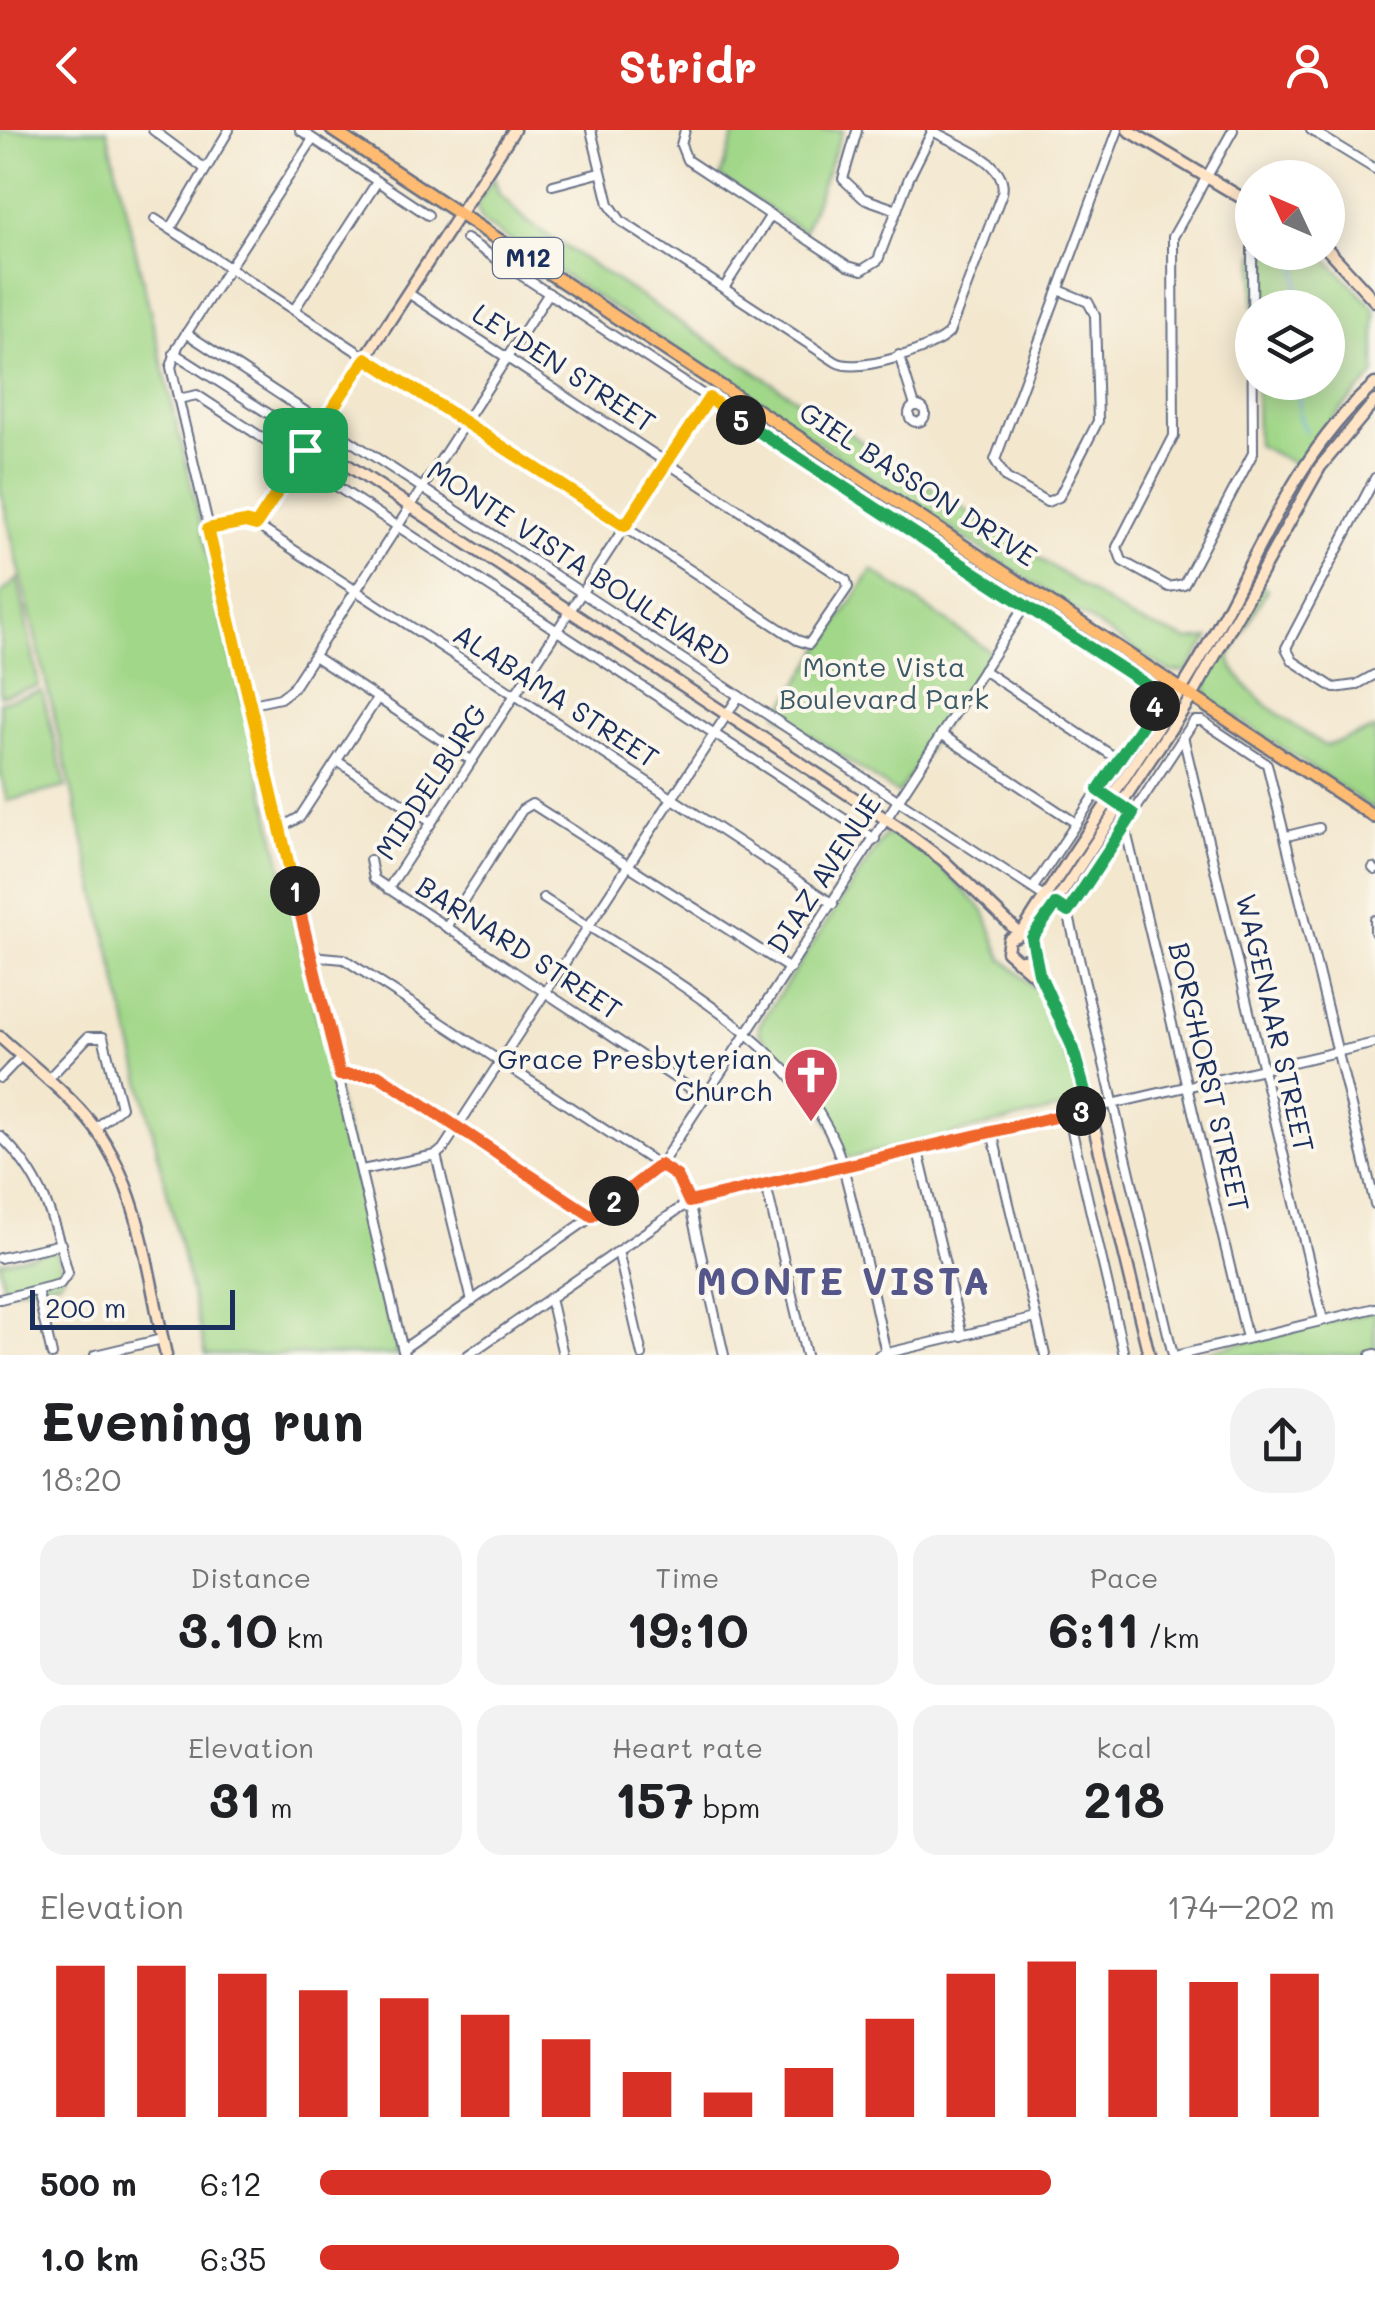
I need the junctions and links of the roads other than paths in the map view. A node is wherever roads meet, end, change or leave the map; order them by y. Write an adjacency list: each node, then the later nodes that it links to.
1 (229, 130): 15 (street)
2 (300, 130): 14 (street)
3 (332, 130): 23 (main road, GIEL BASSON DRIVE / M12)
4 (514, 130): 23 (street)
5 (591, 130): 17 (street)
6 (685, 130): 25 (street)
7 (857, 130): 22 (street)
8 (932, 130): 22 (street); 40 (street)
9 (1118, 130): 33 (street)
10 (1128, 130): 18 (street)
11 (1233, 130): 18 (street)
12 (1311, 130): 16 (street)
13 (156, 132): 15 (street)
14 (313, 139): 19 (street); 29 (street)
15 (204, 168): 27 (street)
16 (1375, 169)
17 (599, 172): 20 (street); 32 (street)
18 (1206, 176): 21 (street); 31 (street)
19 (377, 182): 24 (street); 37 (street)
20 (553, 185)
21 (1235, 194)
22 (896, 210): 25 (street)
23 (460, 214): 34 (street); 69 (main road, GIEL BASSON DRIVE / M12)
24 (428, 215)
25 (771, 215): 32 (street)
26 (155, 219): 27 (street)
27 (171, 229): 29 (street)
28 (466, 239): 35 (street)
29 (230, 268): 37 (street); 38 (street)
30 (1345, 268): 36 (street)
31 (1249, 270)
32 (724, 288): 40 (street)
33 (1059, 290): 33 (street)
34 (408, 293): 41 (street); 42 (street, LEYDEN STREET)
35 (549, 293): 42 (street); 44 (street)
36 (1375, 301)
37 (294, 310): 41 (street)
38 (186, 333): 39 (street); 49 (street, MONTE VISTA BOULEVARD)
39 (174, 353): 45 (street); 50 (street, MONTE VISTA BOULEVARD)
40 (899, 355): 47 (street)
41 (366, 358): 48 (street); 49 (street)
42 (508, 358): 48 (street); 52 (street, LEYDEN STREET)
43 (1375, 384): 69 (street)
44 (709, 398): 52 (street, MIDDELBURG); 62 (street)
45 (178, 399): 51 (street); 59 (street)
46 (1375, 401): 69 (street)
47 (915, 406)
48 (466, 422): 54 (street); 57 (street)
49 (322, 423): 50 (street); 54 (street, MONTE VISTA BOULEVARD)
50 (311, 442): 51 (street); 55 (street, MONTE VISTA BOULEVARD)
51 (298, 462): 56 (street); 58 (street)
52 (667, 462): 57 (street, MIDDELBURG); 57 (street, LEYDEN STREET)
53 (1375, 478): 68 (street)
54 (424, 488): 55 (street); 61 (street, MONTE VISTA BOULEVARD)
55 (411, 508): 58 (street); 63 (street, MONTE VISTA BOULEVARD)
56 (256, 525): 59 (street); 60 (street, ALABAMA STREET)
57 (625, 526): 61 (street, MIDDELBURG)
58 (398, 527): 60 (street); 64 (street)
59 (208, 529): 73 (street)
60 (355, 591): 65 (street); 71 (street, ALABAMA STREET)
61 (582, 592): 63 (street, MIDDELBURG); 70 (street, MONTE VISTA BOULEVARD)
62 (1025, 606): 67 (street, DIAZ AVENUE); 79 (street)
63 (569, 612): 64 (street, MIDDELBURG); 74 (street, MONTE VISTA BOULEVARD)
64 (556, 630): 71 (street, MIDDELBURG); 75 (street)
65 (314, 656): 72 (street); 73 (street)
66 (1375, 664): 68 (street)
67 (982, 670): 76 (street, DIAZ AVENUE); 79 (street)
68 (1374, 675)
69 (1188, 691): 82 (street); 85 (street); 87 (main road, GIEL BASSON DRIVE / M12)
70 (739, 696): 74 (street); 84 (street, MONTE VISTA BOULEVARD)
71 (514, 697): 78 (street, MIDDELBURG); 83 (street, ALABAMA STREET)
72 (377, 698): 78 (street); 80 (street)
73 (248, 705): 92 (street)
74 (727, 714): 75 (street); 88 (street, MONTE VISTA BOULEVARD)
75 (714, 734): 83 (street); 95 (street)
76 (941, 734): 84 (street, DIAZ AVENUE); 90 (street)
77 (1184, 736): 86 (street); 94 (street); 123 (street, WAGENAAR STREET)
78 (471, 760): 89 (street, MIDDELBURG)
79 (1119, 760): 81 (street)
80 (338, 761): 89 (street); 92 (street)
81 (1098, 790): 82 (street); 90 (street)
82 (1110, 798): 85 (street); 100 (street)
83 (671, 799): 97 (street); 103 (street, ALABAMA STREET)
84 (898, 800): 88 (street, DIAZ AVENUE); 98 (street, MONTE VISTA BOULEVARD)
85 (1121, 806): 86 (street); 104 (street)
86 (1133, 814): 91 (street)
87 (1375, 817)
88 (887, 820): 95 (street, DIAZ AVENUE); 102 (street, MONTE VISTA BOULEVARD)
89 (430, 822): 99 (street, MIDDELBURG)
90 (1076, 823): 98 (street)
91 (1125, 827): 105 (street); 127 (street, BORGHORST STREET)
92 (280, 828): 112 (street)
93 (1319, 828): 94 (street)
94 (1287, 836): 120 (street)
95 (874, 840): 103 (street, DIAZ AVENUE)
96 (370, 860): 99 (street, BARNARD STREET)
97 (629, 862): 107 (street); 108 (street); 114 (street)
98 (1033, 888): 100 (street, MONTE VISTA BOULEVARD)
99 (388, 889): 108 (street, BARNARD STREET)
100 (1046, 896): 104 (street, MONTE VISTA BOULEVARD); 110 (street)
101 (543, 898): 107 (street)
102 (986, 902): 110 (street, MONTE VISTA BOULEVARD); 111 (street, MONTE VISTA BOULEVARD)
103 (832, 904): 114 (street, DIAZ AVENUE)
104 (1056, 904): 105 (street, MONTE VISTA BOULEVARD); 110 (street)
105 (1068, 912): 129 (street)
106 (1375, 920): 109 (street)
107 (587, 926): 116 (street); 117 (street)
108 (446, 927): 116 (street, BARNARD STREET)
109 (1375, 932)
110 (1027, 938): 111 (street); 113 (street); 115 (street)
111 (1007, 946): 113 (street, MONTE VISTA BOULEVARD)
112 (310, 956): 122 (street); 124 (street)
113 (1017, 961): 115 (street)
114 (790, 968): 117 (street, DIAZ AVENUE)
115 (1044, 984): 130 (street)
116 (544, 991): 122 (street); 128 (street, BARNARD STREET)
117 (748, 1033): 128 (street, DIAZ AVENUE); 139 (street)
118 (0, 1037): 121 (street)
119 (1375, 1044): 120 (street)
120 (1339, 1052): 123 (street); 143 (street)
121 (21, 1056): 125 (street); 126 (street)
122 (499, 1061): 132 (street); 138 (street)
123 (1264, 1070): 127 (street); 154 (street, WAGENAAR STREET)
124 (340, 1075): 132 (street); 140 (street)
125 (0, 1078)
126 (48, 1080): 133 (street); 133 (street)
127 (1188, 1087): 129 (street); 156 (street, BORGHORST STREET)
128 (705, 1098): 138 (street, DIAZ AVENUE)
129 (1113, 1104): 130 (street); 172 (street)
130 (1090, 1109): 131 (street); 171 (street)
131 (1068, 1114): 134 (street); 170 (street)
132 (458, 1128): 137 (street); 144 (street)
133 (95, 1129): 157 (street)
134 (992, 1132): 136 (street); 153 (street)
135 (0, 1136): 145 (street)
136 (918, 1151): 139 (street); 155 (street)
137 (436, 1155): 140 (street); 151 (street)
138 (660, 1165): 142 (street); 144 (street, DIAZ AVENUE)
139 (842, 1168): 141 (street); 160 (street)
140 (362, 1170): 159 (street)
141 (766, 1186): 142 (street); 168 (street)
142 (689, 1202): 146 (street); 167 (street)
143 (1375, 1204)
144 (592, 1216): 151 (street, DIAZ AVENUE)
145 (60, 1244): 147 (street); 148 (street)
146 (618, 1251): 150 (street); 166 (street)
147 (0, 1258)
148 (36, 1290): 149 (street); 161 (street)
149 (0, 1296)
150 (550, 1298): 158 (street); 165 (street)
151 (472, 1301): 159 (street, DIAZ AVENUE)
152 (1375, 1308): 154 (street)
153 (1036, 1318): 155 (street); 169 (street)
154 (1323, 1320): 156 (street)
155 (962, 1336): 160 (street)
156 (1247, 1338): 172 (street)
157 (162, 1339): 162 (street); 163 (street)
158 (483, 1350): 164 (street)
159 (403, 1352)
160 (882, 1354)
161 (52, 1355)
162 (95, 1355)
163 (166, 1355)
164 (468, 1355)
165 (563, 1355)
166 (642, 1355)
167 (724, 1355)
168 (806, 1355)
169 (1045, 1355)
170 (1124, 1355)
171 (1149, 1355)
172 (1176, 1355)

